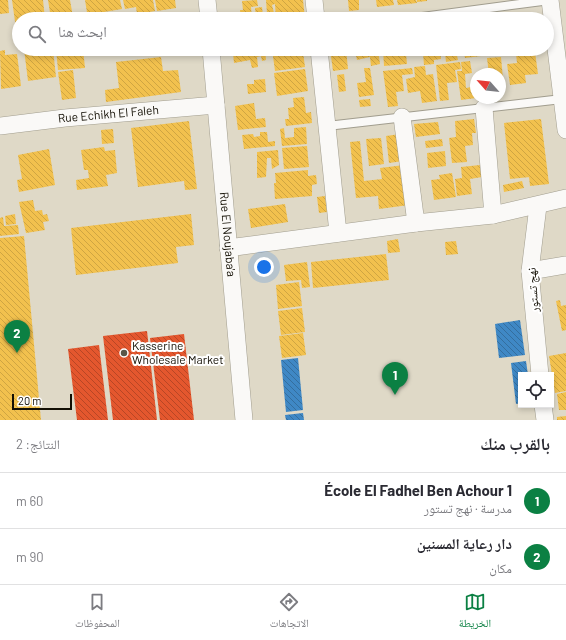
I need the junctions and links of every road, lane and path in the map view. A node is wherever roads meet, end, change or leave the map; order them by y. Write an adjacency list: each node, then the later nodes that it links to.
1 (207, 0): 4 (street)
2 (314, 0): 5 (street)
3 (550, 0): 6 (lane); 7 (street)
4 (208, 12)
5 (315, 12)
6 (460, 12)
7 (552, 12)
8 (554, 29): 11 (street)
9 (212, 56): 12 (street, Rue El Noujaba'a)
10 (320, 56): 16 (street)
11 (563, 93): 13 (lane); 17 (street)
12 (216, 105): 15 (street, Rue Echikh El Faleh); 23 (street, Rue El Noujaba'a)
13 (484, 108): 14 (lane); 20 (street)
14 (402, 117): 16 (lane); 21 (street)
15 (0, 126)
16 (327, 126): 22 (street)
17 (566, 130)
18 (566, 198): 19 (street)
19 (538, 206): 20 (street); 25 (street, نهج تستور)
20 (493, 215): 21 (street)
21 (416, 223): 22 (street)
22 (338, 233): 23 (street)
23 (228, 248): 28 (street, Rue El Noujaba'a)
24 (566, 265): 25 (street)
25 (530, 271): 26 (street, نهج تستور)
26 (540, 372)
27 (543, 408): 29 (street)
28 (244, 420)
29 (545, 420)

